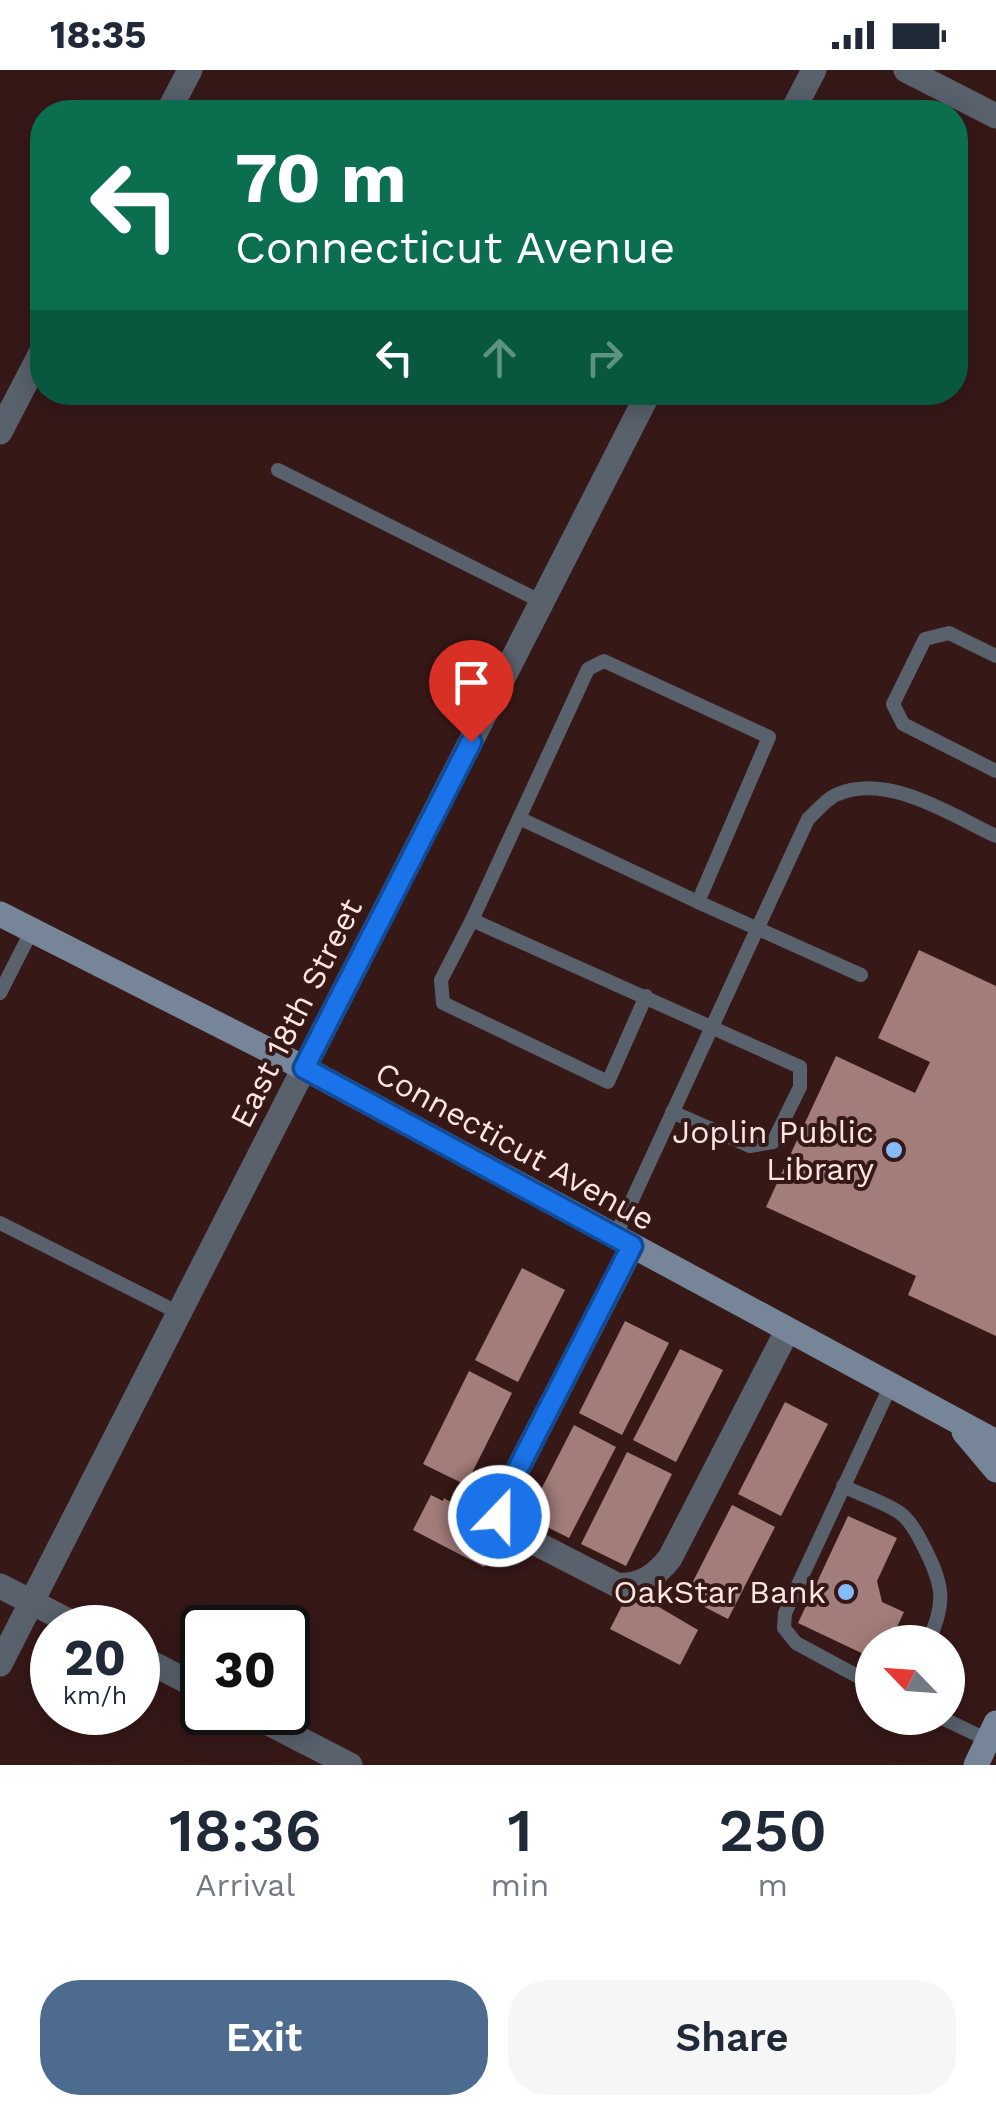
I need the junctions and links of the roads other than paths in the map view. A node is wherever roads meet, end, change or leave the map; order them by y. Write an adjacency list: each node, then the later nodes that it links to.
1 (190, 70): 4 (street)
2 (814, 70): 5 (street)
3 (906, 70): 6 (street)
4 (174, 100)
5 (798, 100)
6 (965, 100)
7 (968, 102): 8 (street)
8 (996, 116)
9 (30, 374): 11 (street)
10 (642, 405): 13 (street, East 18th Street)
11 (0, 432)
12 (278, 470): 13 (lane)
13 (542, 602): 27 (street, East 18th Street)
14 (996, 656): 15 (lane)
15 (996, 771)
16 (520, 818): 18 (lane); 18 (lane); 20 (lane)
17 (996, 836): 21 (lane)
18 (698, 902): 21 (lane)
19 (0, 914): 22 (main road, Connecticut Avenue)
20 (472, 920): 25 (lane); 25 (lane)
21 (756, 927): 23 (lane); 26 (lane)
22 (32, 930): 24 (lane); 27 (main road, Connecticut Avenue)
23 (861, 974)
24 (0, 994)
25 (646, 996): 26 (lane)
26 (712, 1025): 28 (lane); 28 (lane)
27 (304, 1068): 30 (main road, Connecticut Avenue); 31 (street, East 18th Street)
28 (672, 1112): 30 (lane)
29 (0, 1223): 31 (lane)
30 (624, 1242): 32 (main road, Connecticut Avenue); 32 (street)
31 (179, 1313): 40 (street, East 18th Street)
32 (786, 1331): 33 (main road, Connecticut Avenue)
33 (890, 1387): 34 (main road, Connecticut Avenue); 38 (lane)
34 (954, 1421): 35 (main road); 36 (main road, Connecticut Avenue); 37 (main road)
35 (996, 1422)
36 (996, 1442)
37 (996, 1470)
38 (843, 1486): 42 (lane); 44 (lane)
39 (0, 1586): 40 (street)
40 (32, 1602): 41 (street); 43 (street, East 18th Street)
41 (38, 1605)
42 (936, 1625)
43 (0, 1664)
44 (855, 1676)
45 (965, 1724): 46 (lane)
46 (992, 1731): 49 (main road)
47 (292, 1735): 48 (street)
48 (350, 1765)
49 (976, 1765)

